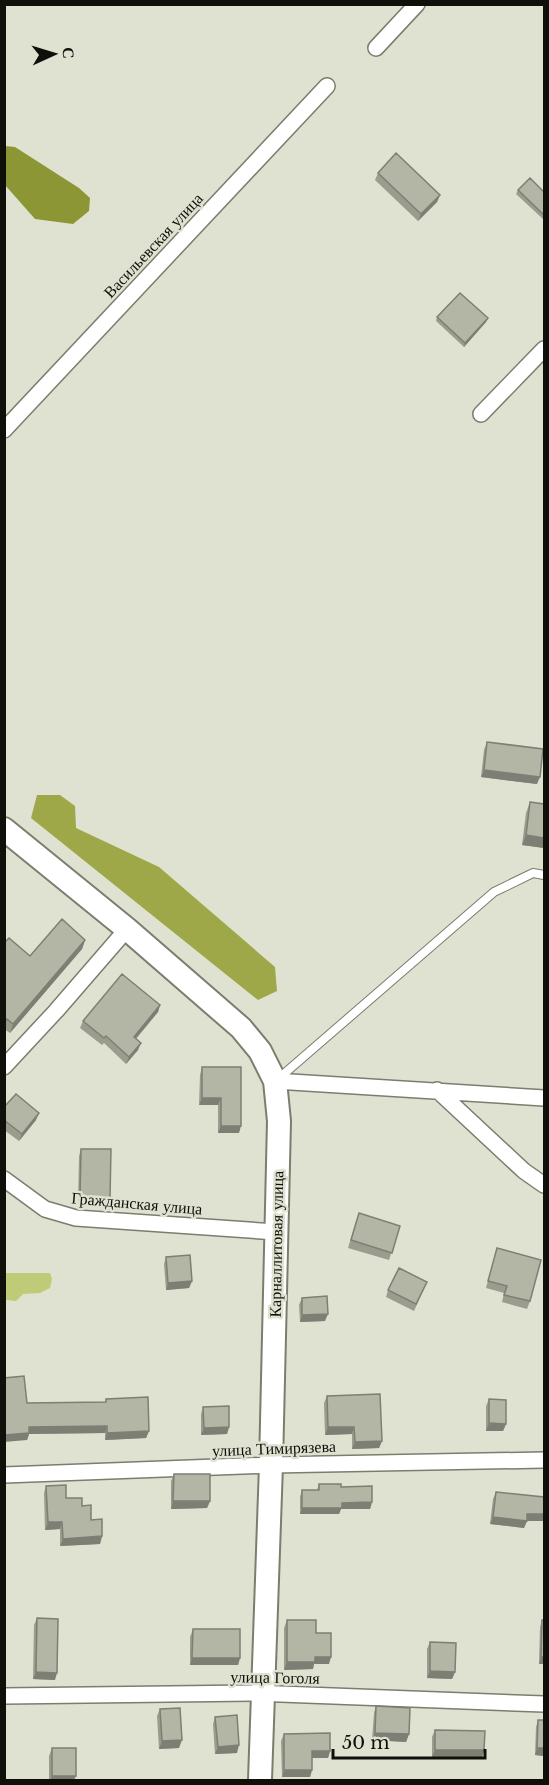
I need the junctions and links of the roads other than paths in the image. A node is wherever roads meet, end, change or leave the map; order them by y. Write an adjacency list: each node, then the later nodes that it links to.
1 (417, 4): 2 (street)
2 (376, 48)
3 (327, 86): 6 (street, Васильевская улица)
4 (544, 349): 5 (street)
5 (481, 414)
6 (4, 430)
7 (4, 828): 9 (street, Карналлитовая улица)
8 (544, 875): 11 (lane)
9 (127, 929): 10 (street); 11 (street, Карналлитовая улица)
10 (4, 1067)
11 (275, 1082): 12 (street); 16 (street, Карналлитовая улица)
12 (437, 1090): 13 (street); 15 (street)
13 (544, 1098)
14 (4, 1179): 16 (street, Гражданская улица)
15 (544, 1185)
16 (276, 1232): 18 (street, Карналлитовая улица)
17 (544, 1460): 18 (street, улица Тимирязева)
18 (271, 1465): 19 (street, улица Тимирязева); 20 (street, Карналлитовая улица)
19 (4, 1474)
20 (263, 1694): 21 (street, улица Гоголя); 22 (street, улица Гоголя); 23 (street, Карналлитовая улица)
21 (4, 1696)
22 (544, 1704)
23 (260, 1780)

